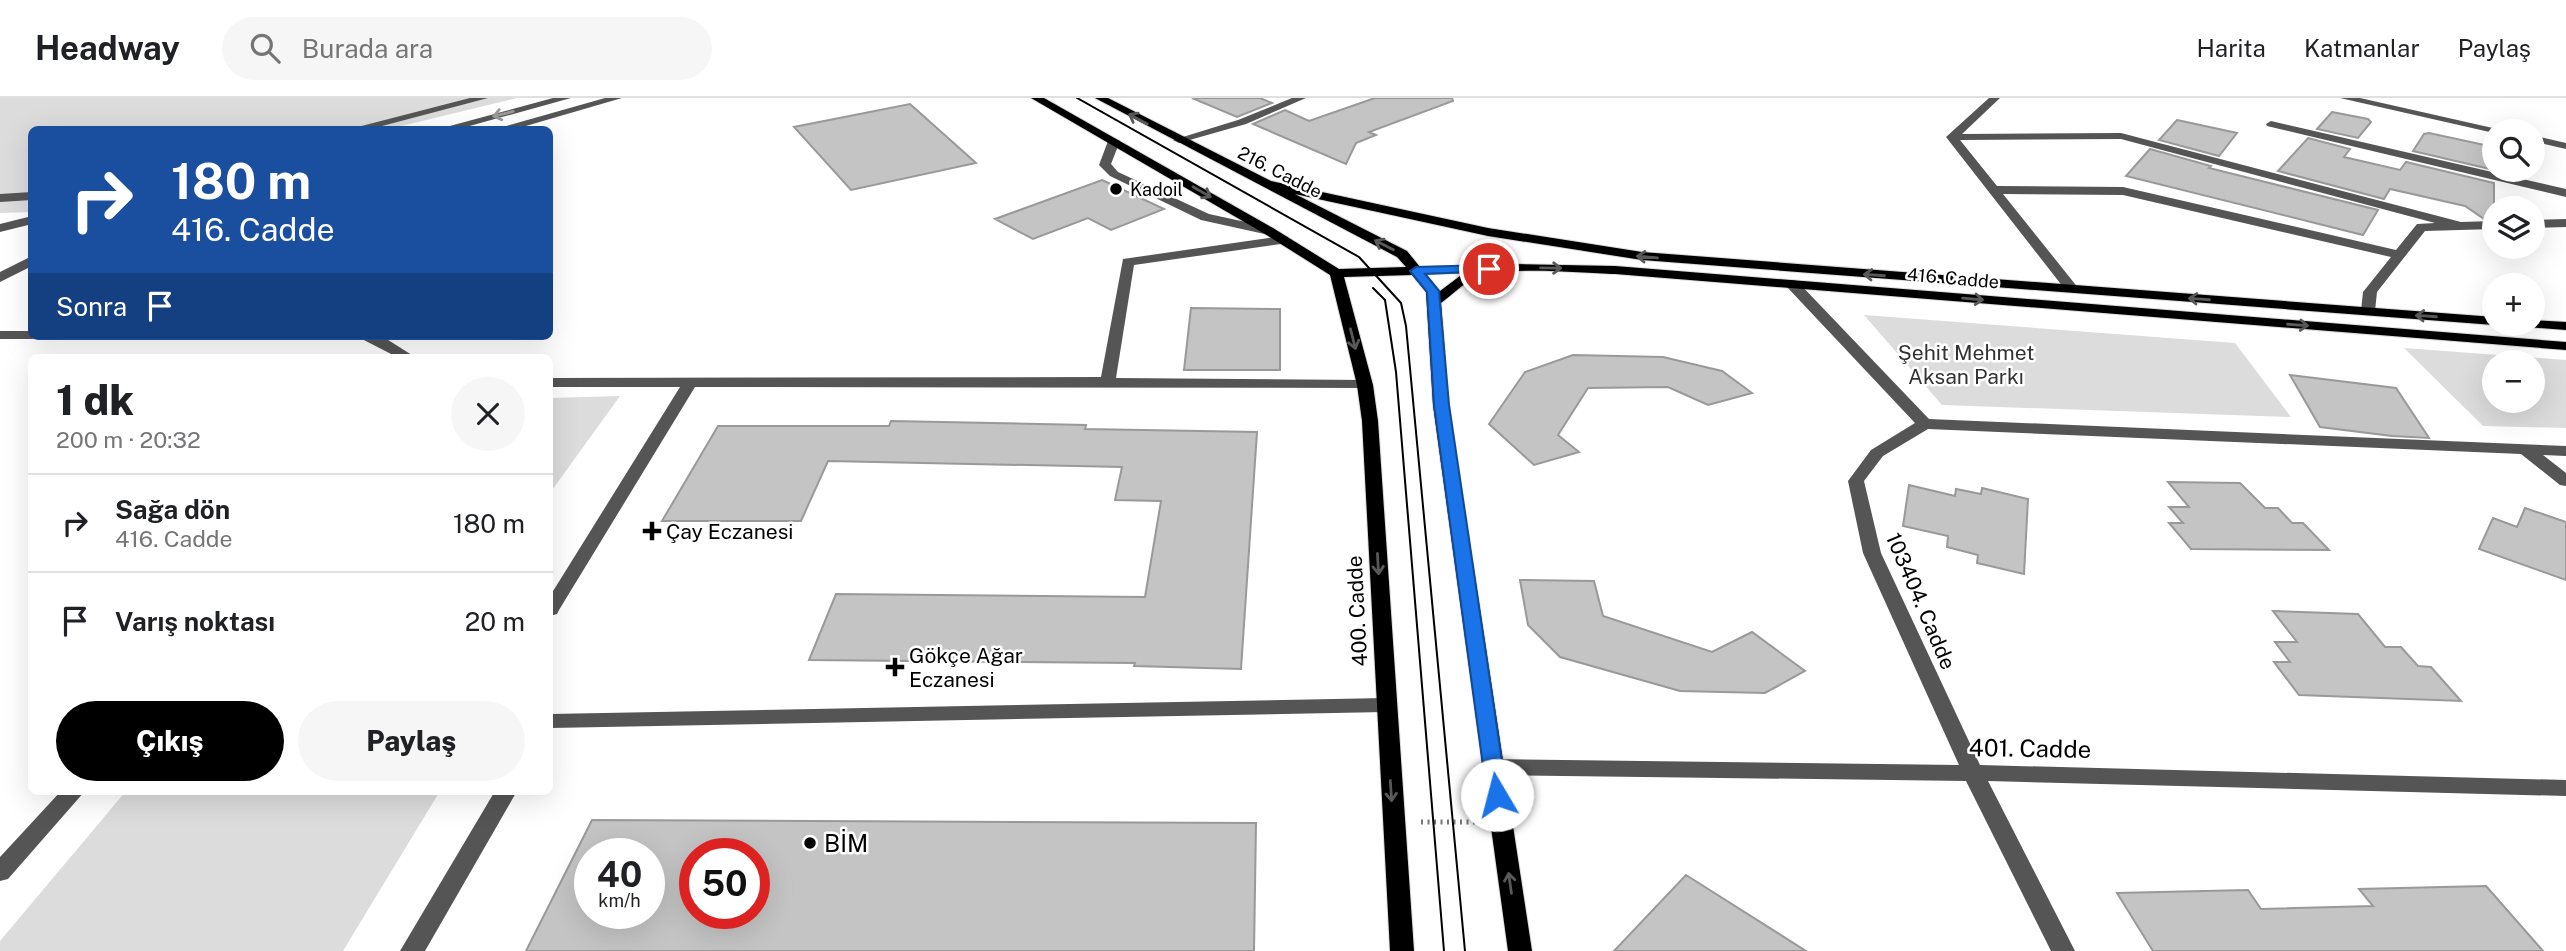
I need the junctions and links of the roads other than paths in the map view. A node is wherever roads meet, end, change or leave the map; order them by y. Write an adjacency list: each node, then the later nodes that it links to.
1 (483, 98): 10 (street)
2 (566, 98): 11 (street, one-way to 11)
3 (617, 98): 12 (street)
4 (1036, 98): 15 (main road)
5 (1100, 98): 16 (main road, 216. Cadde, one-way to 5)
6 (1301, 98): 16 (street)
7 (1995, 98): 14 (street)
8 (2345, 98): 13 (street)
9 (2271, 124): 21 (street)
10 (368, 126)
11 (456, 126)
12 (512, 126)
13 (2482, 127)
14 (1952, 137): 20 (street); 28 (street)
15 (1114, 141): 30 (main road, one-way to 30); 30 (street)
16 (1179, 141): 19 (main road, 216. Cadde)
17 (2545, 141): 18 (street)
18 (2566, 146)
19 (1266, 184): 37 (main road, 216. Cadde, one-way to 19); 41 (main road, one-way to 19)
20 (1994, 190): 32 (street); 41 (street)
21 (2566, 192)
22 (28, 195): 23 (street)
23 (0, 198)
24 (28, 221): 29 (street)
25 (2566, 223): 26 (street)
26 (2545, 224)
27 (2482, 225): 28 (street)
28 (2461, 226): 32 (street)
29 (0, 228)
30 (1269, 231): 31 (main road)
31 (1283, 240): 38 (main road); 53 (street)
32 (2399, 256): 43 (street)
33 (28, 260): 35 (street)
34 (28, 261): 39 (street)
35 (0, 264)
36 (1514, 268): 37 (main road, 416. Cadde); 40 (main road, 416. Cadde, one-way to 40); 42 (main road)
37 (1416, 271): 38 (main road, 416. Cadde); 42 (main road, 216. Cadde)
38 (1336, 273): 55 (main road, 400. Cadde, one-way to 55)
39 (0, 278)
40 (1792, 284): 50 (main road, 416. Cadde, one-way to 50); 56 (street)
41 (2072, 289): 43 (main road, one-way to 41)
42 (1433, 297): 63 (main road)
43 (2368, 312): 44 (main road, one-way to 43)
44 (2482, 320)
45 (2545, 325): 46 (main road)
46 (2566, 326)
47 (0, 335): 48 (street)
48 (28, 335)
49 (377, 340): 51 (street)
50 (2566, 346)
51 (403, 354)
52 (553, 382): 54 (street)
53 (1108, 382): 54 (street); 55 (street)
54 (690, 383): 60 (street)
55 (1365, 385): 61 (main road, 400. Cadde, one-way to 61)
56 (1925, 425): 57 (street); 64 (street, 103404. Cadde)
57 (2526, 450): 58 (street); 59 (street)
58 (2566, 451)
59 (2566, 481)
60 (553, 605)
61 (1385, 705): 62 (street); 70 (main road, 400. Cadde, one-way to 70)
62 (553, 721)
63 (1493, 767): 64 (street, 401. Cadde); 71 (main road, one-way to 63)
64 (1973, 773): 65 (street, 401. Cadde); 72 (street, 103404. Cadde)
65 (2566, 788)
66 (70, 795): 68 (street)
67 (504, 795): 69 (street)
68 (0, 872)
69 (412, 951)
70 (1402, 951)
71 (1520, 951)
72 (2063, 951)

